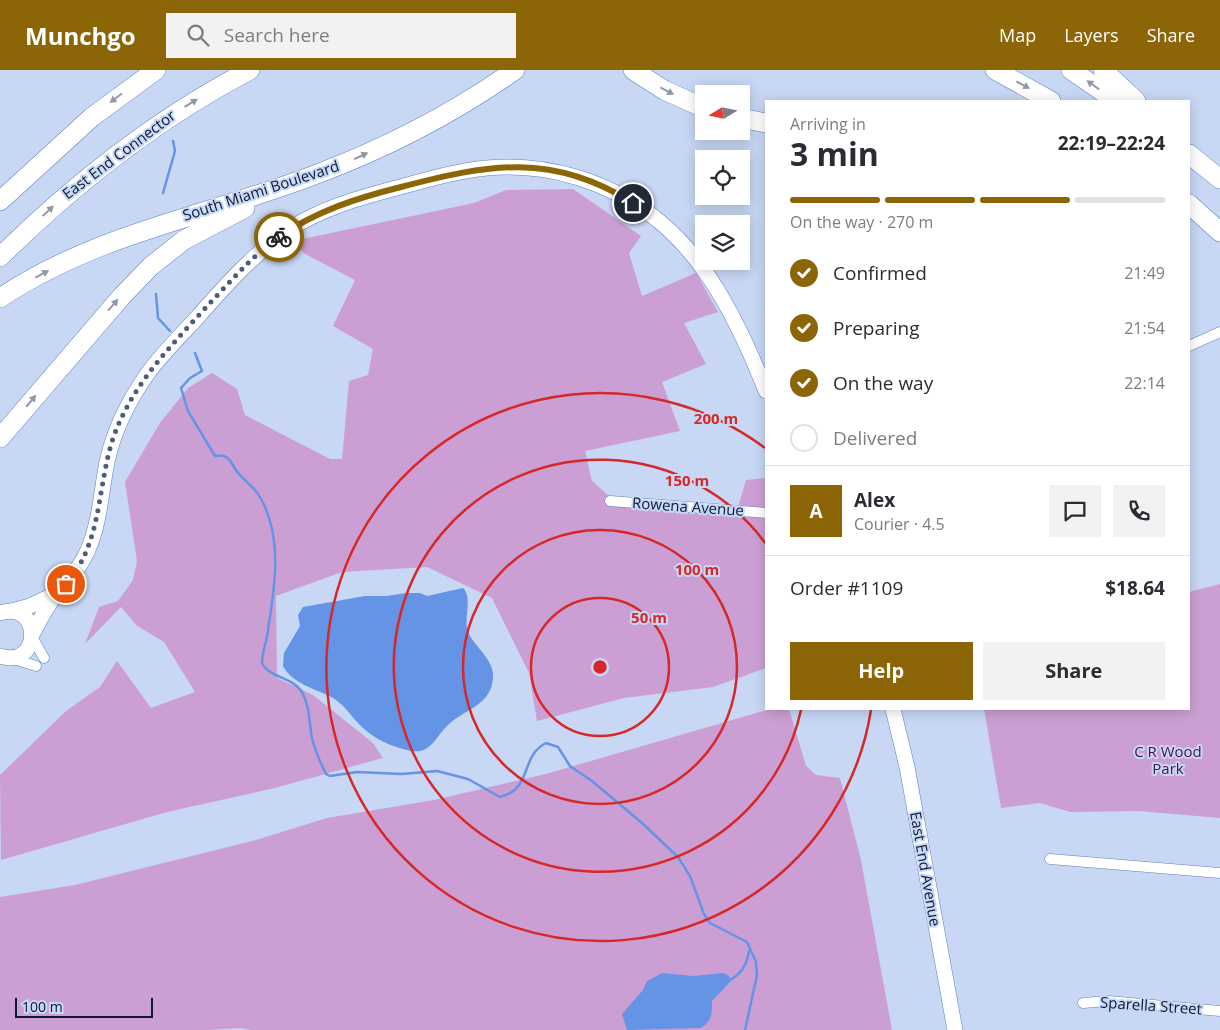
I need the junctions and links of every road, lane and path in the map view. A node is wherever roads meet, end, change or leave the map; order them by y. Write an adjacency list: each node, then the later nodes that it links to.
1 (156, 70): 17 (highway, one-way to 17)
2 (250, 70): 22 (highway, East End Connector, one-way to 2)
3 (515, 70): 15 (highway, South Miami Boulevard, one-way to 3)
4 (633, 70): 11 (highway, one-way to 11)
5 (995, 70): 8 (highway, one-way to 8)
6 (1071, 70): 9 (highway, one-way to 6)
7 (1103, 70): 10 (highway)
8 (1050, 100)
9 (1115, 100)
10 (1135, 100)
11 (695, 104)
12 (750, 120): 13 (highway)
13 (765, 123)
14 (1190, 153): 16 (highway)
15 (316, 175): 23 (highway, South Miami Boulevard, one-way to 15); 27 (highway, one-way to 15)
16 (1220, 179)
17 (0, 201)
18 (1190, 205): 20 (highway)
19 (1190, 218): 21 (highway)
20 (1220, 232)
21 (1220, 237)
22 (0, 257)
23 (0, 298)
24 (1220, 332): 25 (street)
25 (1190, 346)
26 (765, 389): 30 (street)
27 (0, 438)
28 (610, 501): 29 (street, Rowena Avenue)
29 (765, 513)
30 (57, 593): 31 (street); 32 (street)
31 (5, 610): 32 (street)
32 (32, 635): 33 (street); 34 (street)
33 (3, 657): 35 (street)
34 (44, 658)
35 (36, 666)
36 (894, 710): 41 (street, East End Avenue)
37 (1050, 859): 38 (street)
38 (1220, 873)
39 (1083, 1003): 40 (street, Sparella Street)
40 (1220, 1011)
41 (955, 1030)

